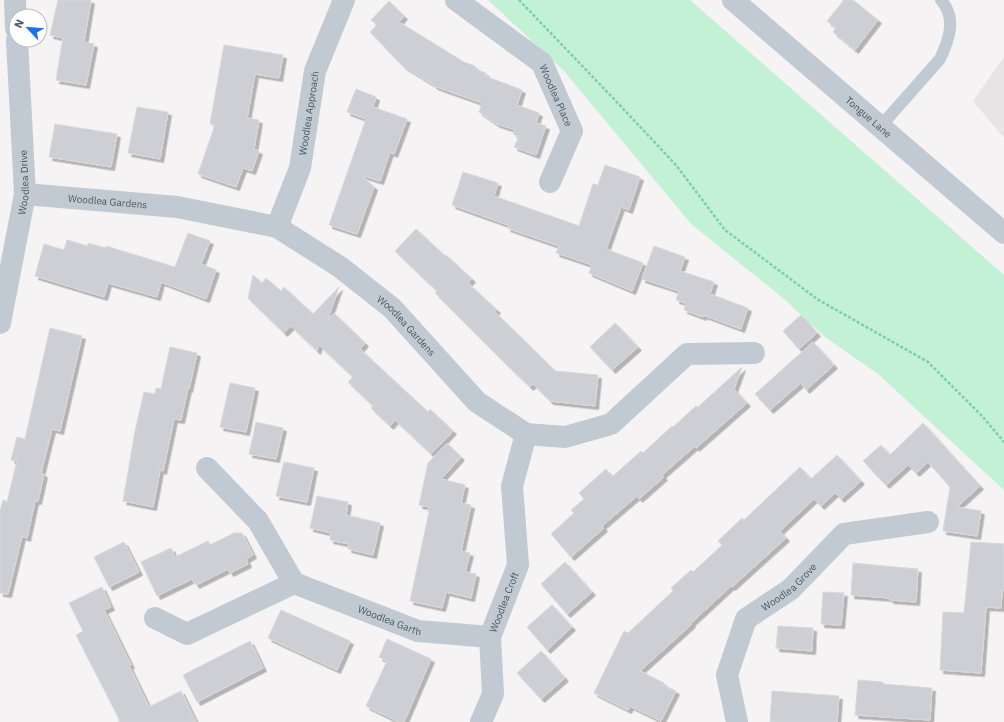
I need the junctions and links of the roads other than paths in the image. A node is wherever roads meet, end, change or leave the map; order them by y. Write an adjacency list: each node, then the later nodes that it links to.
1 (344, 0): 9 (street, Woodlea Approach)
2 (456, 0): 7 (street, Woodlea Place)
3 (733, 0): 6 (street, Tongue Lane)
4 (941, 0): 6 (lane)
5 (17, 48): 8 (street, Woodlea Drive)
6 (880, 126): 10 (street, Tongue Lane)
7 (550, 182)
8 (25, 194): 9 (street, Woodlea Gardens); 11 (street, Woodlea Drive)
9 (277, 227): 13 (street, Woodlea Gardens)
10 (1004, 233)
11 (0, 323)
12 (754, 353): 13 (street, Woodlea Gardens)
13 (526, 434): 18 (street, Woodlea Croft)
14 (207, 468): 16 (street)
15 (928, 522): 20 (street, Woodlea Grove)
16 (294, 584): 17 (street); 18 (street, Woodlea Garth)
17 (155, 618)
18 (490, 638): 19 (street, Woodlea Croft)
19 (481, 722)
20 (738, 722)

